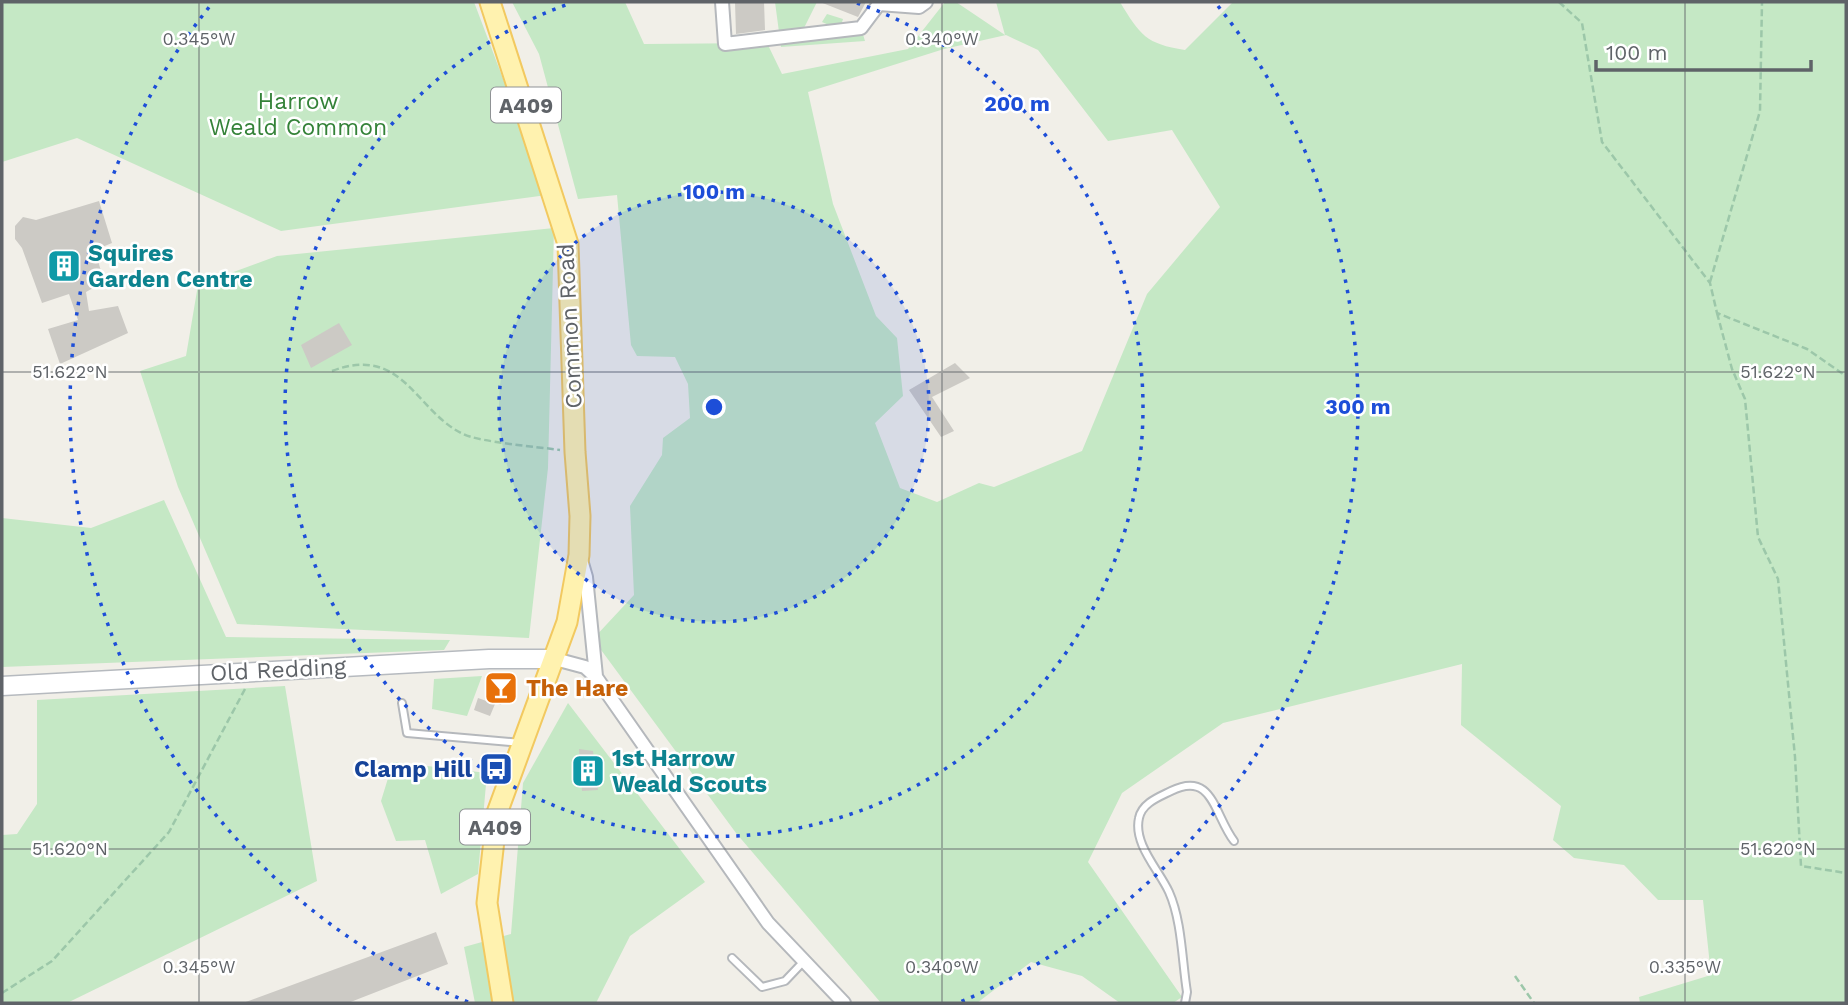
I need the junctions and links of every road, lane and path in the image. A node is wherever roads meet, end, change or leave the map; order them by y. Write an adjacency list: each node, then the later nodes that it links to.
1 (490, 2): 10 (main road, Common Road / A409)
2 (722, 2): 3 (street)
3 (926, 2)
4 (1559, 2): 6 (path)
5 (1762, 2): 6 (path)
6 (1710, 283): 7 (path)
7 (1717, 313): 9 (path); 19 (path)
8 (331, 371): 10 (path)
9 (1846, 376)
10 (575, 452): 11 (main road, Common Road / A409)
11 (579, 555): 12 (main road, Common Road / A409); 14 (street)
12 (555, 659): 13 (street, Old Redding); 14 (street); 17 (main road, A409)
13 (254, 671): 15 (street, Old Redding); 23 (path)
14 (596, 677): 21 (street)
15 (2, 686)
16 (402, 703): 17 (lane)
17 (523, 743): 24 (main road, A409)
18 (1234, 841): 26 (lane)
19 (1846, 873)
20 (732, 958): 21 (lane)
21 (804, 961): 25 (street)
22 (1515, 976): 27 (path)
23 (2, 992)
24 (503, 1003)
25 (845, 1003)
26 (1185, 1003)
27 (1534, 1003)

